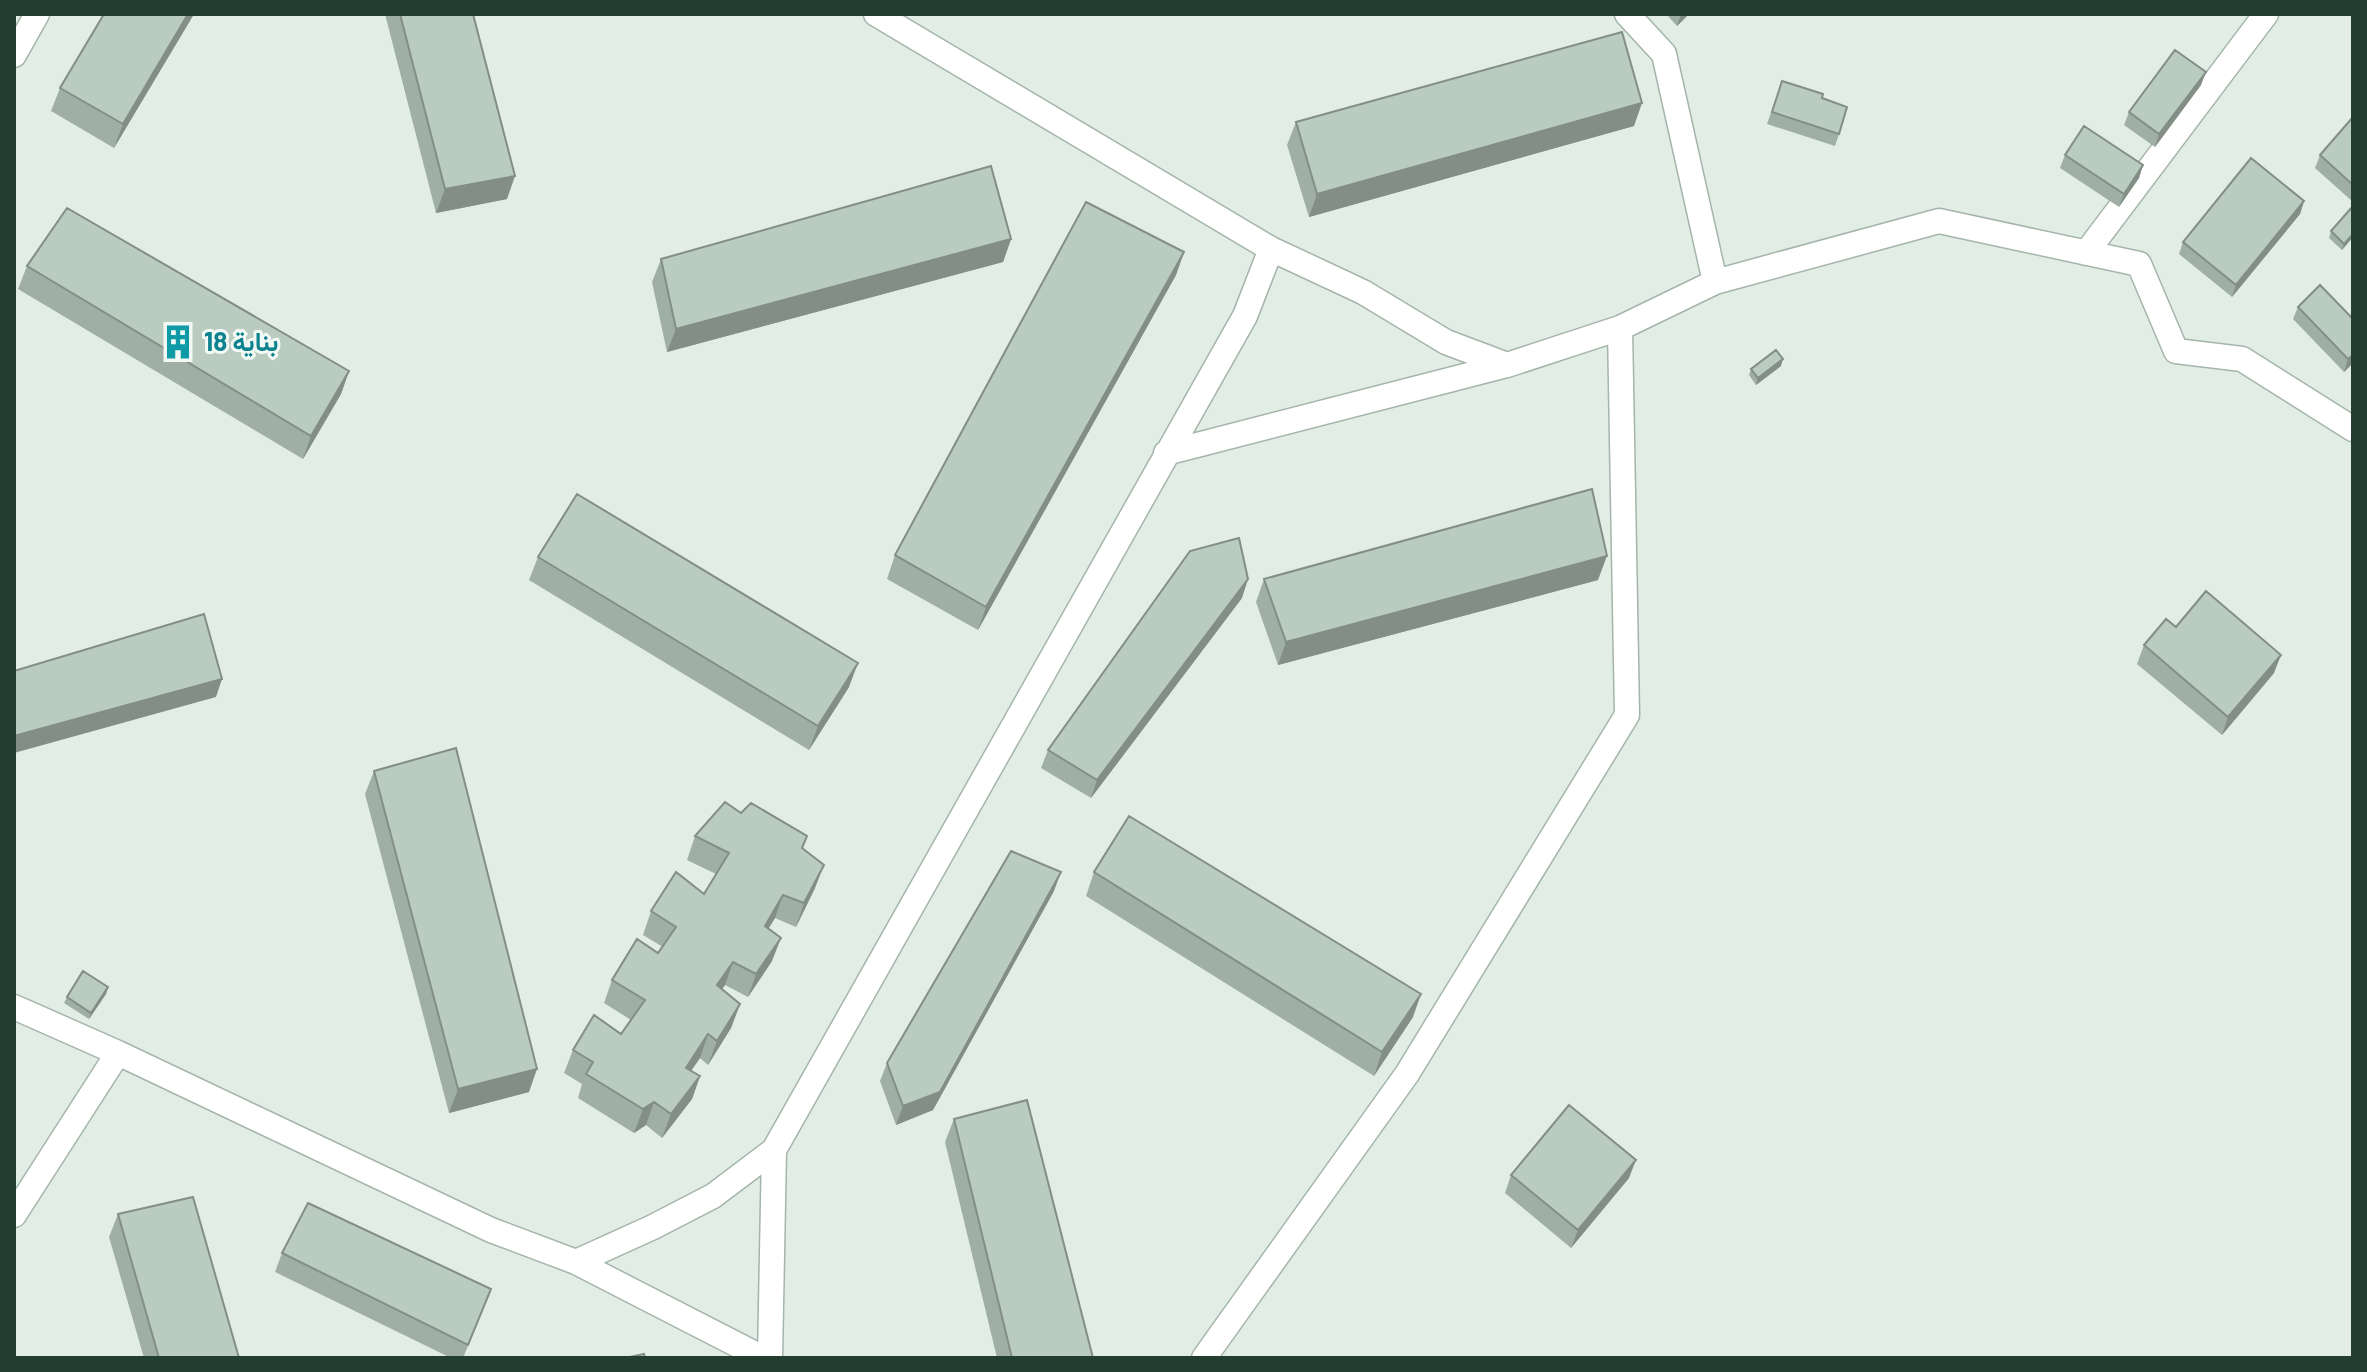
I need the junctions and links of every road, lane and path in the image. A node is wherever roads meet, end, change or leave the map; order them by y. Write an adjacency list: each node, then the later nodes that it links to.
1 (37, 14): 5 (street)
2 (876, 14): 6 (street)
3 (1627, 14): 8 (street)
4 (2266, 14): 7 (street)
5 (14, 55)
6 (1271, 249): 10 (street); 12 (street)
7 (2086, 253): 8 (street); 11 (street)
8 (1715, 282): 9 (street)
9 (1620, 328): 10 (street); 20 (street)
10 (1507, 365): 12 (street)
11 (2353, 429)
12 (1166, 453): 15 (street)
13 (14, 1007): 14 (street)
14 (118, 1053): 16 (street); 17 (street)
15 (774, 1150): 17 (street); 19 (street)
16 (14, 1215)
17 (576, 1262): 18 (street)
18 (763, 1358)
19 (770, 1358)
20 (1204, 1358)

